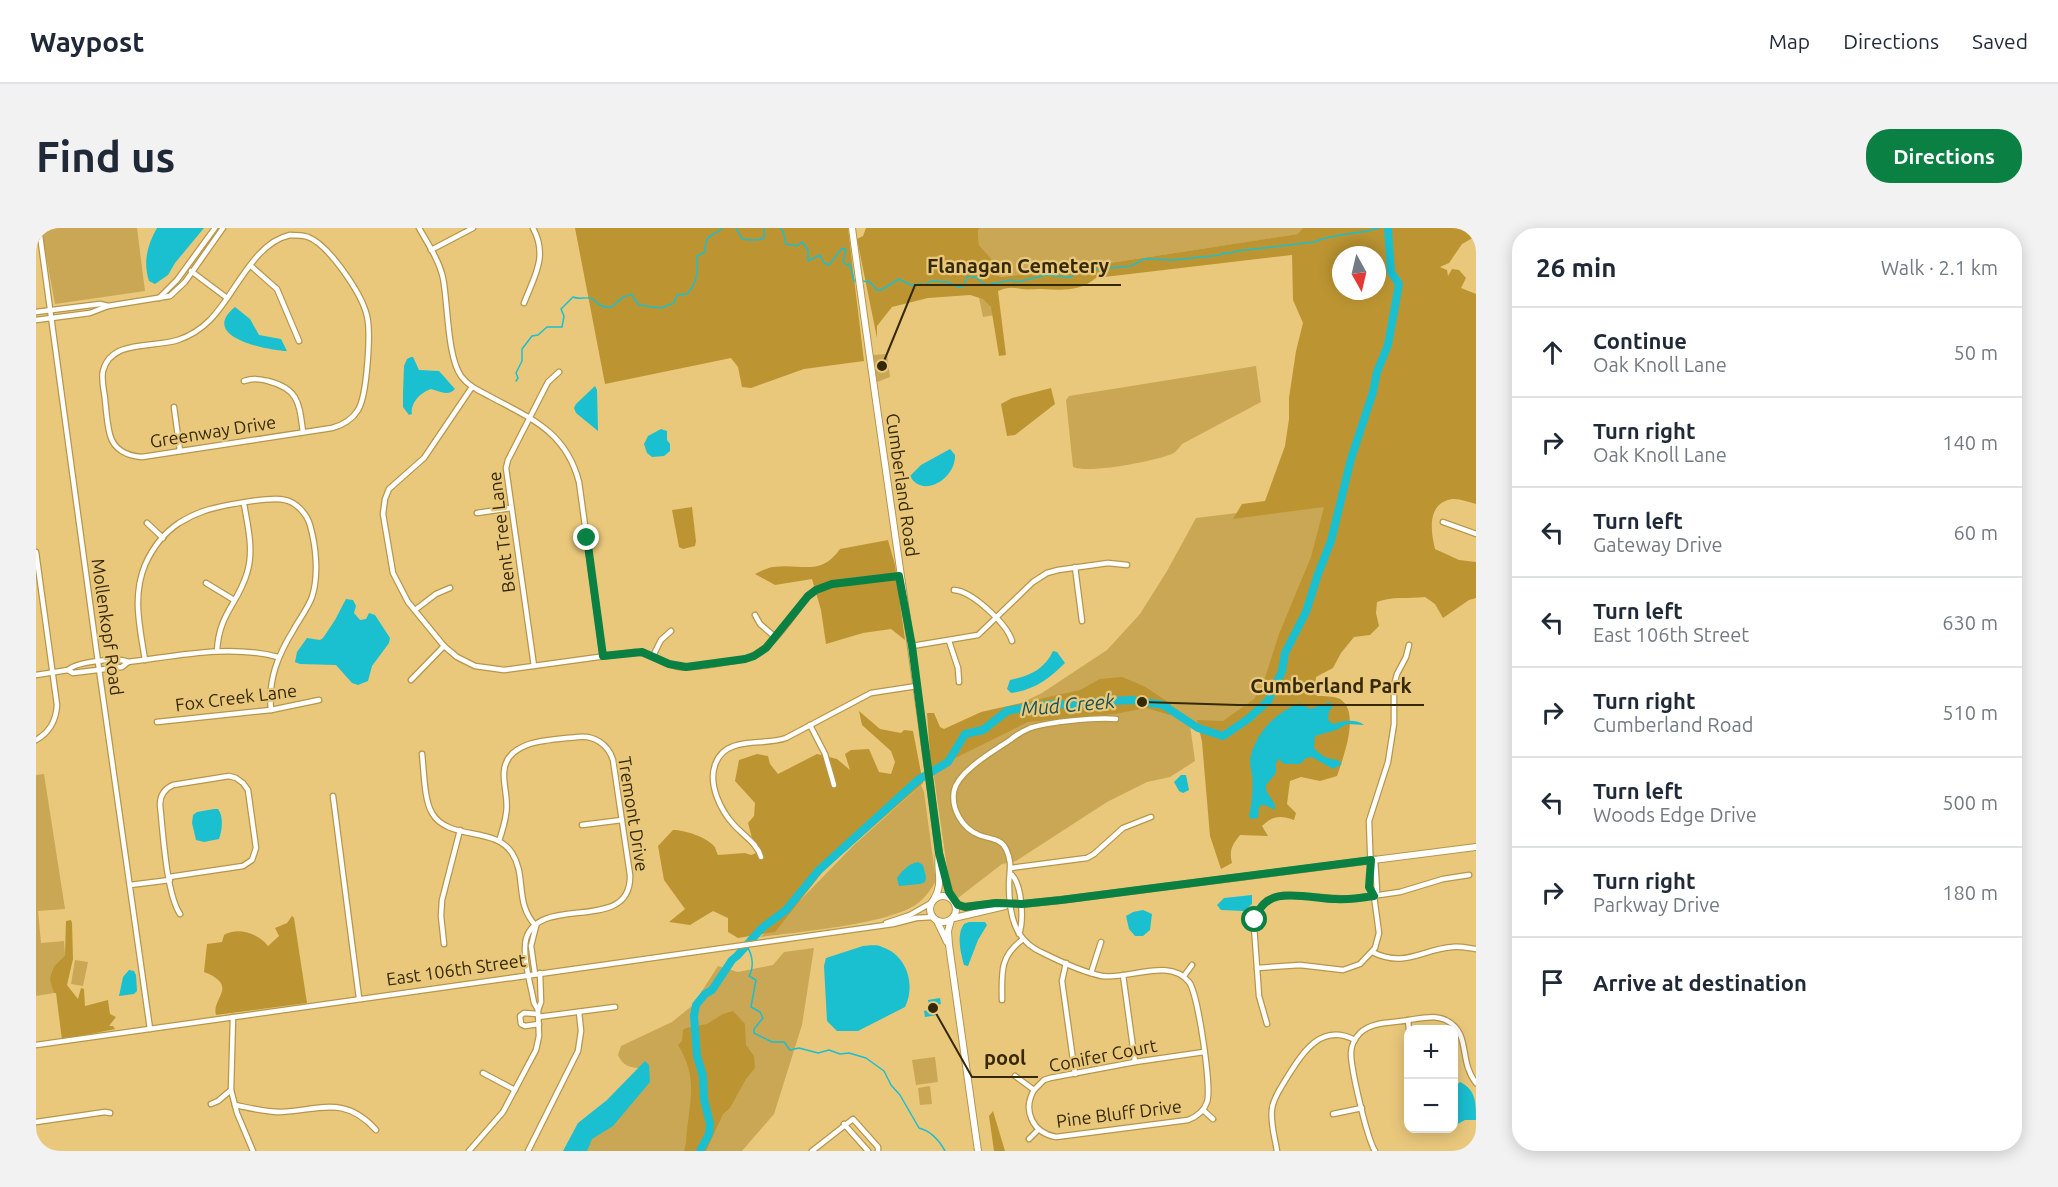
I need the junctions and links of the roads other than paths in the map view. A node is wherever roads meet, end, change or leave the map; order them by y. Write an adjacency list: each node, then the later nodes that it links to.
1 (39, 228): 16 (street, Mollenkopf Road)
2 (215, 228): 10 (street)
3 (223, 228): 11 (street)
4 (419, 228): 8 (street)
5 (473, 228): 8 (street)
6 (533, 228): 14 (street)
7 (852, 228): 38 (main road, Cumberland Road)
8 (431, 250): 23 (street)
9 (251, 266): 13 (street, Greenway Drive); 20 (street); 26 (street, Greenway Drive)
10 (186, 268): 11 (street); 12 (street)
11 (192, 272): 12 (street); 13 (street)
12 (159, 298): 15 (street)
13 (227, 298): 27 (street, Greenway Drive)
14 (524, 303)
15 (108, 306): 16 (street); 18 (street)
16 (50, 310): 17 (street); 18 (street, Mollenkopf Road)
17 (36, 312)
18 (51, 319): 19 (street); 61 (street, Mollenkopf Road)
19 (36, 320)
20 (299, 340)
21 (559, 372): 25 (street, Bent Tree Lane)
22 (244, 381): 26 (street)
23 (472, 387): 25 (street); 45 (street)
24 (174, 407): 27 (street)
25 (529, 417): 29 (street, Bent Tree Lane); 57 (street)
26 (303, 432): 27 (street, Greenway Drive)
27 (180, 451)
28 (244, 504): 34 (street); 42 (street); 59 (street)
29 (511, 508): 30 (street); 63 (street, Bent Tree Lane)
30 (477, 513)
31 (1443, 522): 33 (street)
32 (147, 523): 34 (street)
33 (1476, 534)
34 (163, 538): 60 (street)
35 (36, 552): 43 (street)
36 (1127, 565): 37 (street)
37 (1075, 567): 47 (street); 48 (street)
38 (899, 576): 50 (street); 55 (main road, Cumberland Road)
39 (206, 583): 42 (street)
40 (450, 588): 45 (street)
41 (954, 590): 47 (street)
42 (234, 600): 56 (street)
43 (43, 604): 44 (street); 66 (street)
44 (36, 605)
45 (415, 610): 54 (street)
46 (755, 615): 50 (street)
47 (996, 619): 51 (street); 52 (street)
48 (1082, 621)
49 (671, 630): 58 (street)
50 (775, 637): 58 (street)
51 (949, 641): 55 (street); 69 (street)
52 (1012, 641)
53 (1409, 645): 88 (street)
54 (444, 646): 63 (street); 68 (street)
55 (912, 646): 70 (main road, Cumberland Road)
56 (217, 651): 59 (street); 60 (street)
57 (603, 656): 58 (street); 63 (street)
58 (653, 656)
59 (278, 657): 72 (street)
60 (145, 660): 62 (street)
61 (98, 662): 62 (street); 64 (street); 65 (street, Mollenkopf Road)
62 (128, 662): 65 (street)
63 (534, 666)
64 (68, 670): 65 (street); 66 (street)
65 (99, 670): 93 (street, Mollenkopf Road)
66 (52, 673): 67 (street); 76 (street)
67 (36, 675)
68 (411, 680)
69 (959, 682)
70 (917, 686): 75 (street); 86 (main road, Cumberland Road)
71 (319, 700): 72 (street, Fox Creek Lane)
72 (271, 710): 74 (street, Fox Creek Lane)
73 (1116, 719): 89 (street)
74 (157, 722)
75 (810, 725): 78 (street); 87 (street)
76 (36, 740)
77 (422, 754): 83 (street)
78 (834, 785)
79 (333, 796): 119 (street)
80 (1151, 817): 89 (street)
81 (622, 820): 82 (street); 84 (street, Tremont Drive); 103 (street, Tremont Drive)
82 (582, 825)
83 (460, 830): 84 (street); 107 (street)
84 (499, 841): 103 (street)
85 (1476, 847): 88 (main road)
86 (939, 853): 95 (main road, Cumberland Road); 96 (main road, Cumberland Road)
87 (761, 857)
88 (1373, 860): 94 (street); 98 (main road)
89 (1011, 868): 90 (street)
90 (1012, 875): 97 (street); 98 (street)
91 (1469, 875): 94 (street)
92 (169, 878): 92 (street); 93 (street); 99 (street)
93 (130, 885): 129 (street, Mollenkopf Road)
94 (1374, 896): 110 (street); 113 (street)
95 (932, 901): 96 (main road); 100 (main road); 102 (street, East 106th Street)
96 (953, 901): 97 (main road); 101 (main road)
97 (1011, 904): 98 (main road); 101 (main road); 104 (street)
98 (1022, 904): 104 (street)
99 (180, 914)
100 (935, 919): 101 (main road); 102 (street, East 106th Street); 108 (main road)
101 (951, 919): 108 (main road)
102 (881, 925): 114 (street, East 106th Street)
103 (536, 926): 114 (street); 116 (street)
104 (1019, 934): 105 (street)
105 (1022, 939): 111 (street); 120 (street)
106 (1101, 942): 115 (street)
107 (444, 944)
108 (949, 945): 159 (main road)
109 (1476, 949): 110 (street)
110 (1372, 952): 113 (street)
111 (1066, 963): 115 (street); 135 (street)
112 (1192, 965): 118 (street)
113 (1257, 968): 127 (street)
114 (538, 973): 116 (street, East 106th Street); 123 (street)
115 (1091, 973): 117 (street)
116 (528, 975): 119 (street, East 106th Street); 123 (street)
117 (1123, 975): 118 (street); 133 (street)
118 (1184, 976): 132 (street, Pine Bluff Drive)
119 (359, 998): 124 (street, East 106th Street)
120 (1002, 1000)
121 (615, 1007): 122 (street)
122 (579, 1012): 123 (street); 155 (street)
123 (538, 1014): 126 (street); 126 (street)
124 (233, 1017): 129 (street, East 106th Street); 138 (street)
125 (1408, 1020): 128 (street); 130 (street); 137 (street)
126 (539, 1024): 139 (street)
127 (1267, 1024)
128 (1409, 1025)
129 (150, 1029): 131 (street, East 106th Street)
130 (1355, 1040): 143 (street); 160 (street)
131 (36, 1046)
132 (1204, 1052): 133 (street, Conifer Court); 144 (street, Pine Bluff Drive)
133 (1135, 1062): 135 (street, Conifer Court)
134 (483, 1073): 139 (street)
135 (1075, 1074): 140 (street, Conifer Court)
136 (1015, 1076): 140 (street, Conifer Court)
137 (1476, 1083)
138 (231, 1089): 141 (street); 142 (street)
139 (515, 1090): 154 (street)
140 (1034, 1090): 151 (street, Pine Bluff Drive)
141 (211, 1104)
142 (235, 1105): 150 (street); 153 (street)
143 (1362, 1108): 146 (street); 161 (street)
144 (1203, 1110): 147 (street, Pine Bluff Drive); 151 (street, Pine Bluff Drive)
145 (110, 1113): 148 (street)
146 (1333, 1114)
147 (1213, 1119)
148 (36, 1122)
149 (844, 1124): 156 (street); 157 (street); 158 (street)
150 (376, 1130)
151 (1038, 1130): 152 (street, Pine Bluff Drive)
152 (1029, 1139)
153 (253, 1151)
154 (469, 1151)
155 (528, 1151)
156 (812, 1151)
157 (868, 1151)
158 (878, 1151)
159 (978, 1151)
160 (1277, 1151)
161 (1376, 1151)

